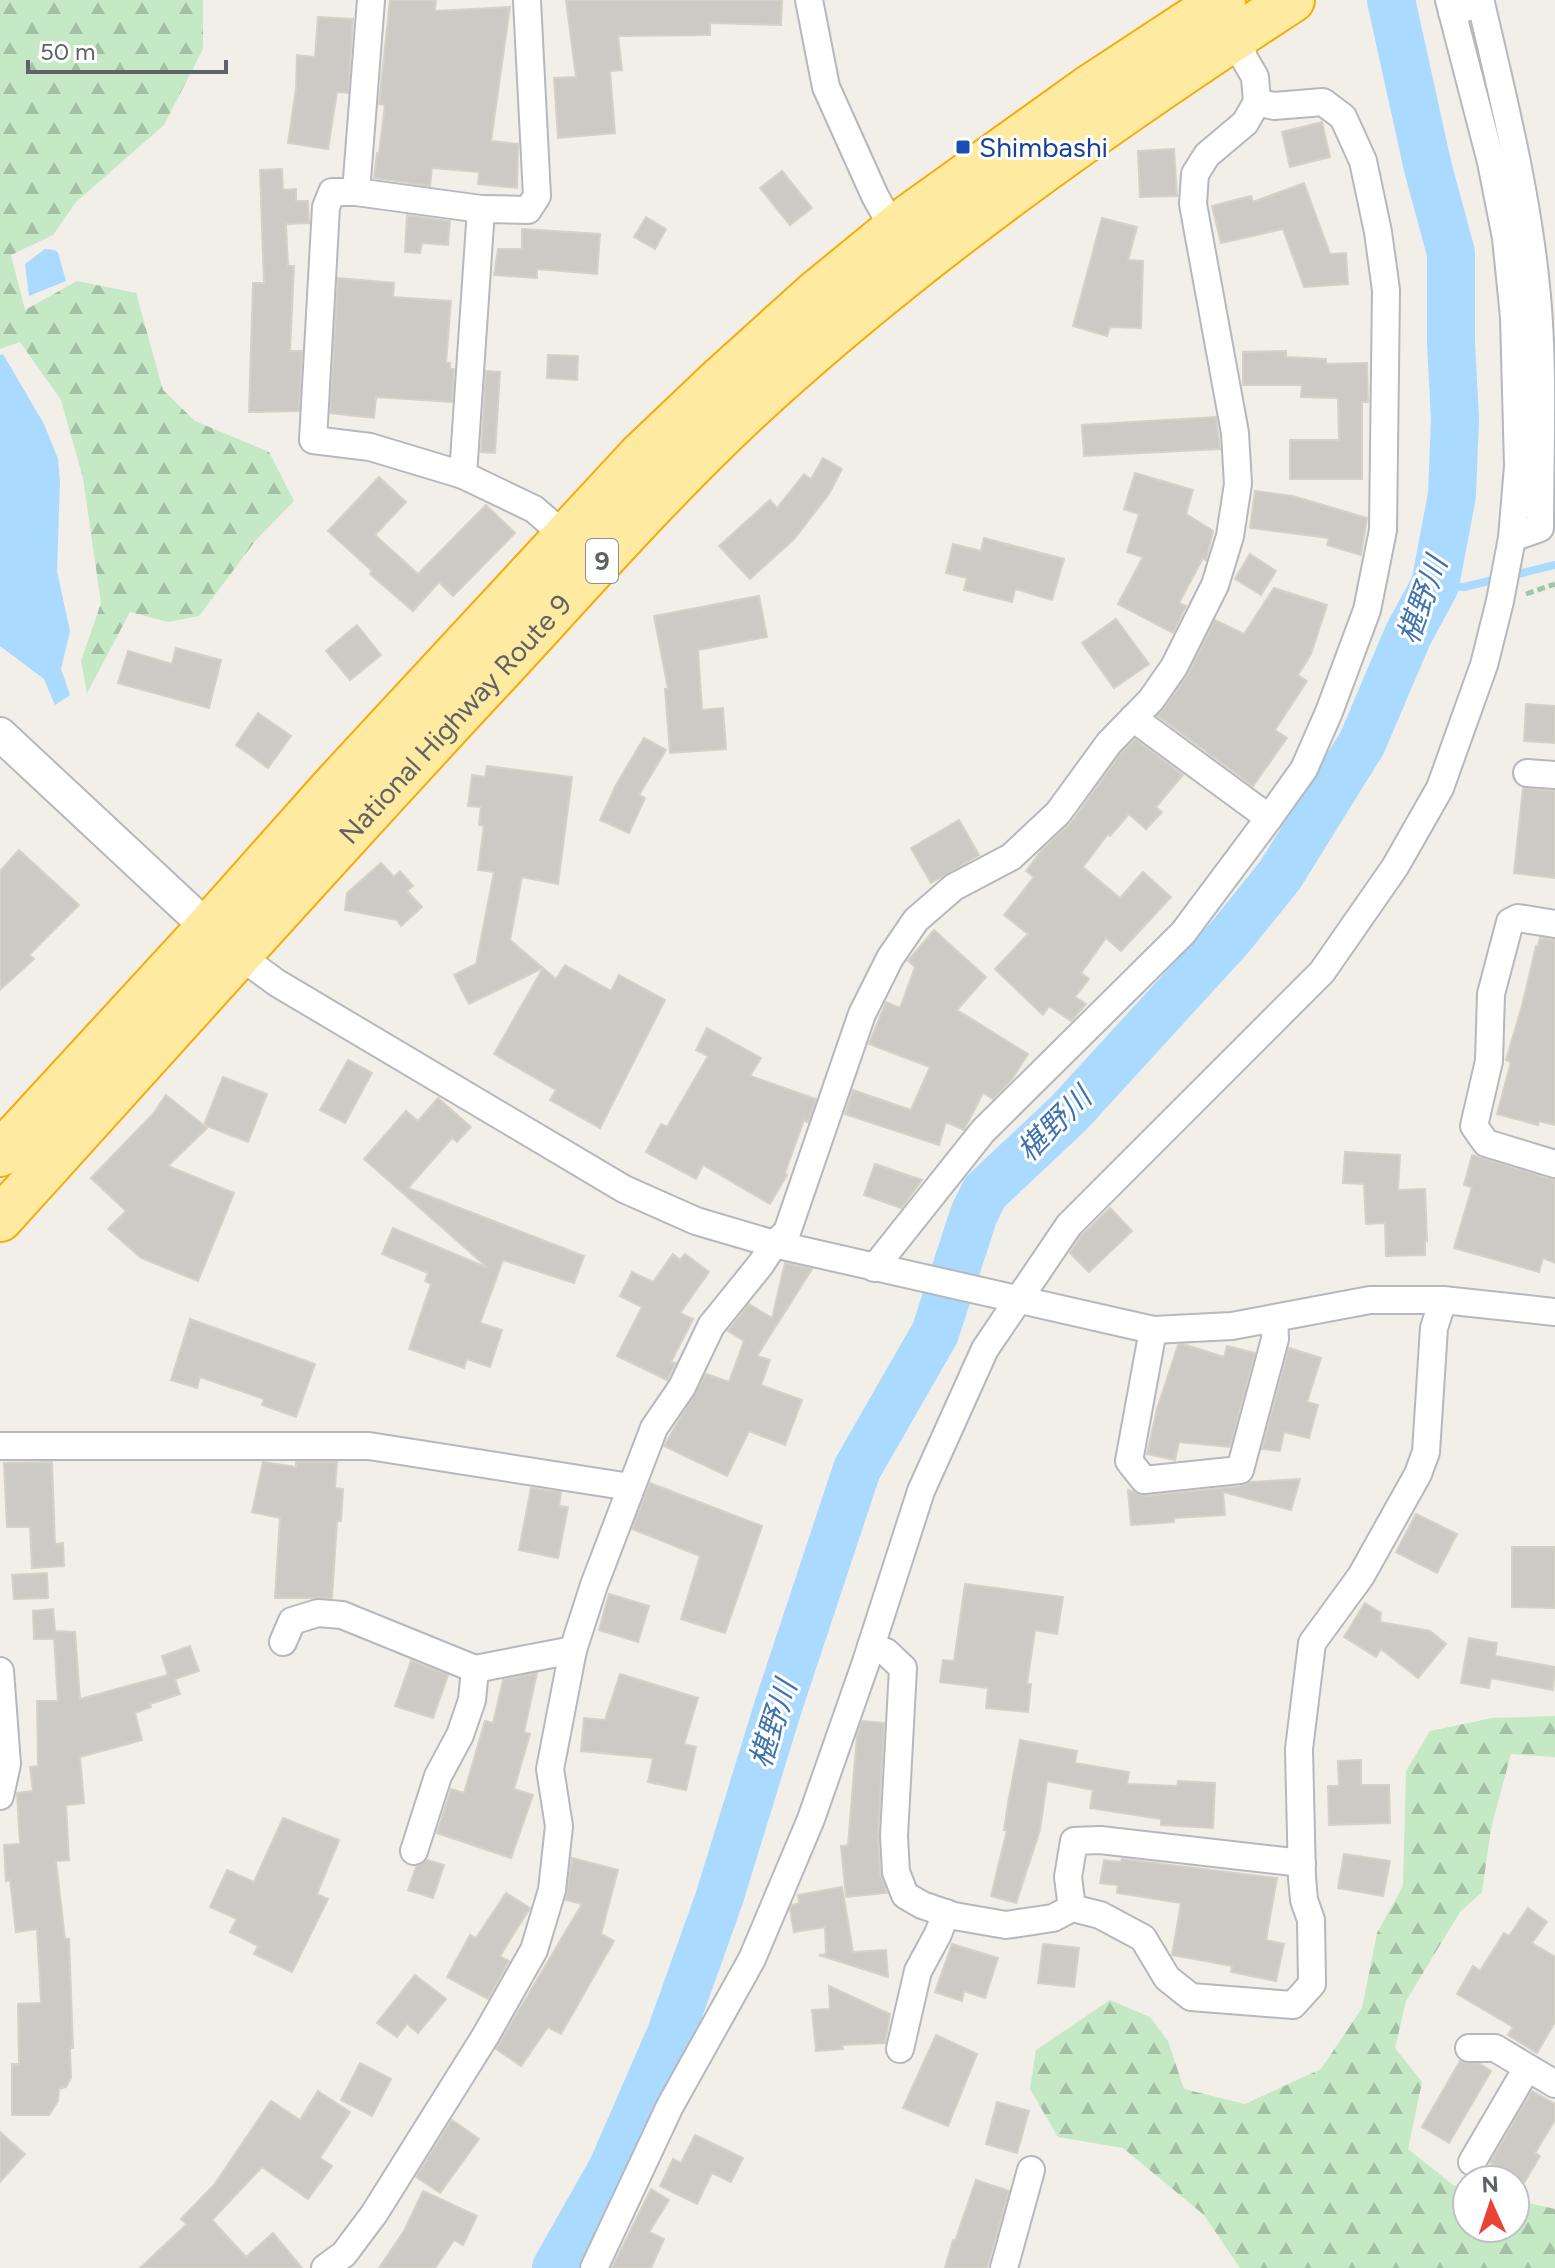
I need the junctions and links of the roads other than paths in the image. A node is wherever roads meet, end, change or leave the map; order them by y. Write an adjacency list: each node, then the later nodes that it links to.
1 (371, 0): 8 (street)
2 (809, 0): 10 (street)
3 (1292, 0): 6 (highway, National Highway Route 9 / 9)
4 (527, 1): 9 (street)
5 (1450, 6): 26 (street)
6 (1231, 12): 7 (street); 10 (highway, National Highway Route 9 / 9); 13 (highway, National Highway Route 9 / 9)
7 (1257, 102): 14 (street); 18 (street)
8 (356, 192): 9 (street); 11 (street)
9 (481, 209): 11 (street)
10 (894, 230): 12 (highway, National Highway Route 9 / 9)
11 (463, 475): 12 (street)
12 (565, 537): 13 (street); 20 (highway, National Highway Route 9 / 9)
13 (599, 563): 20 (highway, National Highway Route 9 / 9)
14 (1133, 718): 18 (street); 24 (street)
15 (0, 734): 20 (street)
16 (1527, 773): 17 (street)
17 (1555, 775)
18 (1269, 818): 25 (street)
19 (1555, 924): 22 (street)
20 (224, 942): 21 (highway, National Highway Route 9 / 9); 23 (highway, National Highway Route 9 / 9); 24 (street)
21 (0, 1154)
22 (1555, 1164)
23 (0, 1219)
24 (774, 1244): 25 (street); 32 (street)
25 (883, 1270): 26 (street)
26 (1015, 1298): 30 (street); 34 (street)
27 (1443, 1300): 28 (street); 29 (street); 40 (street)
28 (1555, 1312)
29 (1274, 1318): 30 (street); 30 (street)
30 (1153, 1330)
31 (0, 1446): 32 (street)
32 (630, 1487): 35 (street)
33 (283, 1642): 36 (street)
34 (871, 1646): 42 (street); 50 (street)
35 (573, 1650): 36 (street); 49 (street)
36 (475, 1669): 39 (street)
37 (0, 1671): 38 (street)
38 (0, 1796)
39 (414, 1851)
40 (1302, 1863): 41 (street); 41 (street)
41 (1072, 1908): 42 (street)
42 (946, 1913): 44 (street)
43 (1469, 2048): 45 (street)
44 (900, 2049)
45 (1527, 2068): 46 (street); 47 (street)
46 (1555, 2084)
47 (1472, 2162)
48 (1031, 2170): 51 (street)
49 (325, 2268)
50 (594, 2268)
51 (1004, 2268)

